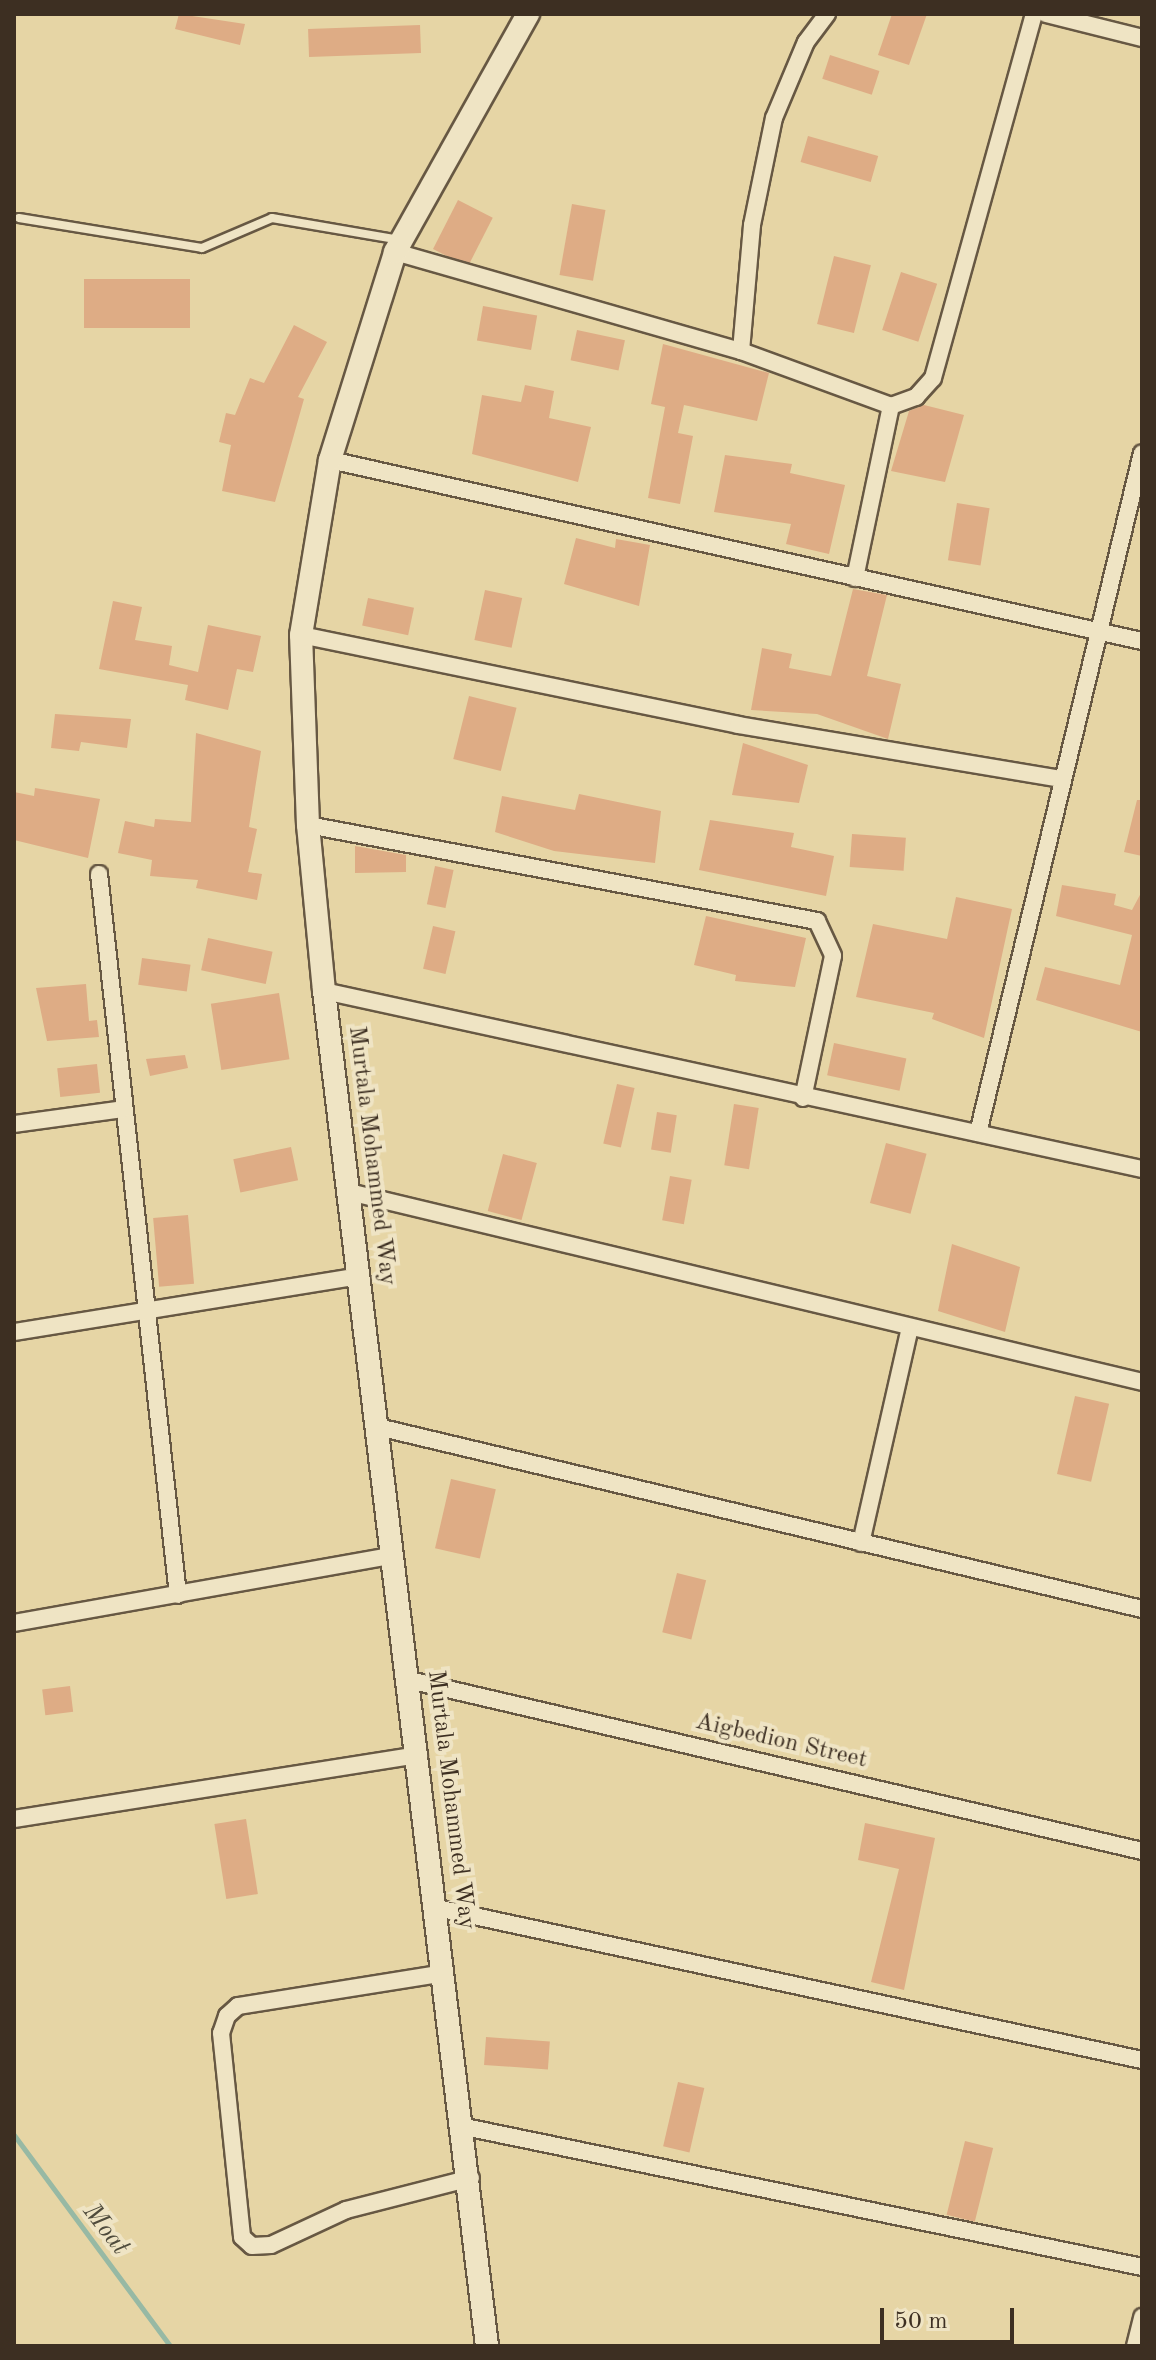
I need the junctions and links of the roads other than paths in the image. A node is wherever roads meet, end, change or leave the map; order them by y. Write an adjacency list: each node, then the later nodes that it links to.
1 (528, 14): 7 (street, Murtala Mohammed Way)
2 (827, 14): 8 (street)
3 (1034, 14): 9 (street)
4 (1046, 14): 5 (street)
5 (1142, 38)
6 (19, 218): 7 (lane)
7 (398, 246): 8 (street); 11 (street, Murtala Mohammed Way)
8 (741, 351): 9 (street)
9 (891, 406): 12 (street)
10 (1142, 453): 13 (street)
11 (330, 460): 12 (street); 14 (street, Murtala Mohammed Way)
12 (855, 578): 13 (street)
13 (1099, 631): 15 (street); 16 (street)
14 (301, 635): 16 (street); 17 (street, Murtala Mohammed Way)
15 (1142, 641)
16 (1062, 779): 23 (street)
17 (308, 825): 19 (street, Murtala Mohammed Way); 20 (street)
18 (99, 874): 21 (street)
19 (324, 991): 20 (street); 25 (street, Murtala Mohammed Way)
20 (803, 1098): 23 (street)
21 (124, 1109): 22 (street); 27 (street)
22 (14, 1124)
23 (978, 1133): 24 (street)
24 (1142, 1169)
25 (349, 1192): 26 (street, Murtala Mohammed Way); 28 (street)
26 (360, 1276): 27 (street); 31 (street, Murtala Mohammed Way)
27 (146, 1312): 29 (street); 34 (street)
28 (910, 1328): 30 (street); 32 (street)
29 (14, 1332)
30 (1142, 1382)
31 (378, 1427): 32 (street); 33 (street, Murtala Mohammed Way)
32 (861, 1543): 35 (street)
33 (394, 1555): 34 (street); 37 (street, Murtala Mohammed Way)
34 (178, 1595): 36 (street)
35 (1142, 1609)
36 (14, 1623)
37 (409, 1680): 38 (street, Murtala Mohammed Way); 40 (street, Aigbedion Street)
38 (419, 1755): 39 (street); 41 (street, Murtala Mohammed Way)
39 (14, 1819)
40 (1142, 1851)
41 (437, 1908): 42 (street, Murtala Mohammed Way); 43 (street)
42 (445, 1973): 44 (street, Murtala Mohammed Way); 45 (street)
43 (1142, 2060)
44 (465, 2127): 45 (street, Murtala Mohammed Way); 46 (street)
45 (471, 2178): 48 (street, Murtala Mohammed Way)
46 (1142, 2267)
47 (1142, 2317): 49 (street)
48 (487, 2346)
49 (1135, 2346)

